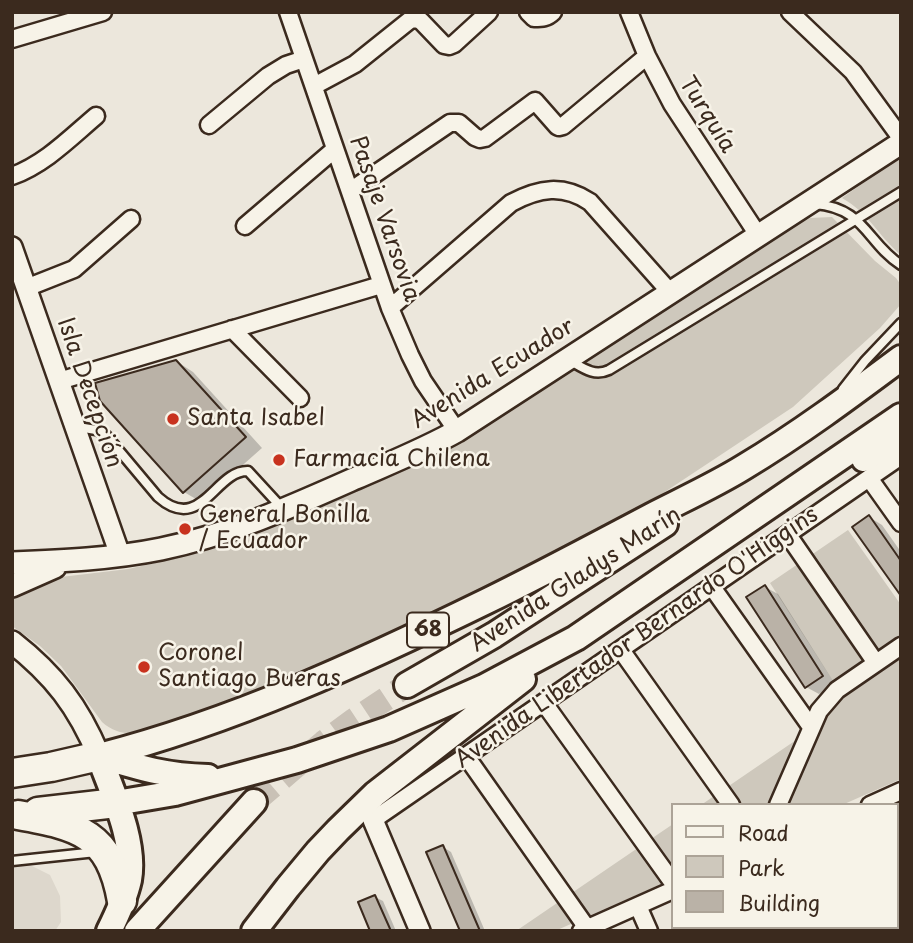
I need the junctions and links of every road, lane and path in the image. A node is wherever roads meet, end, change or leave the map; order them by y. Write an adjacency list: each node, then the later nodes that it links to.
1 (103, 12): 8 (street)
2 (288, 12): 10 (street, Pasaje Varsovia)
3 (489, 12): 11 (street)
4 (528, 12): 5 (street)
5 (553, 12)
6 (629, 12): 9 (street, Turquía)
7 (790, 12): 14 (street)
8 (12, 39)
9 (647, 56): 17 (street); 23 (street, Turquía)
10 (304, 59): 11 (street, Pasaje Varsovia); 13 (street)
11 (314, 86): 15 (street, Pasaje Varsovia)
12 (96, 116): 16 (street)
13 (209, 125)
14 (901, 140): 19 (main road, Avenida Ecuador)
15 (335, 149): 17 (street, Pasaje Varsovia); 22 (street)
16 (12, 176)
17 (349, 191): 26 (street, Pasaje Varsovia)
18 (901, 192): 21 (lane)
19 (806, 204): 21 (lane); 23 (main road, Avenida Ecuador)
20 (131, 219): 27 (street)
21 (856, 219): 25 (lane); 33 (lane)
22 (246, 226)
23 (758, 235): 28 (main road, Avenida Ecuador)
24 (14, 257): 27 (street, Isla Decepción)
25 (901, 265)
26 (381, 285): 29 (street, Pasaje Varsovia); 31 (street)
27 (26, 288): 34 (street, Isla Decepción)
28 (670, 292): 29 (street); 33 (main road, Avenida Ecuador)
29 (390, 308): 39 (street, Pasaje Varsovia)
30 (901, 323): 36 (lane)
31 (232, 329): 34 (street); 35 (street)
32 (901, 358): 36 (main road)
33 (567, 359): 39 (main road, Avenida Ecuador)
34 (59, 381): 38 (street, Isla Decepción)
35 (300, 398)
36 (827, 413): 42 (main road)
37 (901, 416): 45 (main road, Avenida Libertador Bernardo O'Higgins)
38 (75, 427): 44 (lane); 48 (street, Isla Decepción)
39 (457, 431): 44 (main road, Avenida Ecuador)
40 (901, 437): 45 (main road)
41 (901, 456): 43 (street, Avenida Libertador Bernardo O'Higgins)
42 (742, 468): 58 (main road, Avenida Gladys Marín); 61 (main road, 68)
43 (869, 478): 46 (street); 47 (street, Avenida Libertador Bernardo O'Higgins)
44 (284, 509): 48 (main road, Avenida Ecuador)
45 (746, 522): 53 (main road, Avenida Libertador Bernardo O'Higgins)
46 (901, 523)
47 (788, 535): 52 (street, Avenida Libertador Bernardo O'Higgins); 57 (street)
48 (120, 555): 49 (main road, Avenida Ecuador)
49 (73, 560): 50 (main road, Avenida Ecuador); 51 (main road, Avenida Ecuador)
50 (12, 563)
51 (12, 586)
52 (712, 587): 56 (street, Avenida Libertador Bernardo O'Higgins); 60 (street)
53 (576, 638): 64 (main road, Avenida Libertador Bernardo O'Higgins); 76 (main road)
54 (12, 642): 61 (main road)
55 (901, 646): 57 (street)
56 (621, 650): 59 (street, Avenida Libertador Bernardo O'Higgins); 68 (street)
57 (876, 663): 60 (street)
58 (407, 685)
59 (544, 703): 62 (street, Avenida Libertador Bernardo O'Higgins); 75 (street)
60 (811, 727): 69 (street)
61 (99, 756): 63 (highway, 68); 64 (main road); 67 (main road)
62 (466, 756): 72 (street, Avenida Libertador Bernardo O'Higgins); 81 (street)
63 (12, 773)
64 (250, 774): 67 (main road, Avenida Libertador Bernardo O'Higgins)
65 (901, 791): 70 (street)
66 (254, 802): 83 (main road)
67 (116, 803): 71 (highway); 78 (main road)
68 (730, 803)
69 (779, 803)
70 (874, 803)
71 (15, 815): 73 (highway)
72 (373, 820): 76 (main road); 84 (street)
73 (105, 852): 74 (lane); 78 (highway)
74 (12, 861)
75 (671, 880)
76 (288, 887): 80 (main road)
77 (671, 891): 79 (street)
78 (122, 901): 82 (main road)
79 (638, 906): 81 (street); 85 (street)
80 (255, 927)
81 (584, 929)
82 (109, 931)
83 (137, 931)
84 (420, 931)
85 (649, 931)

